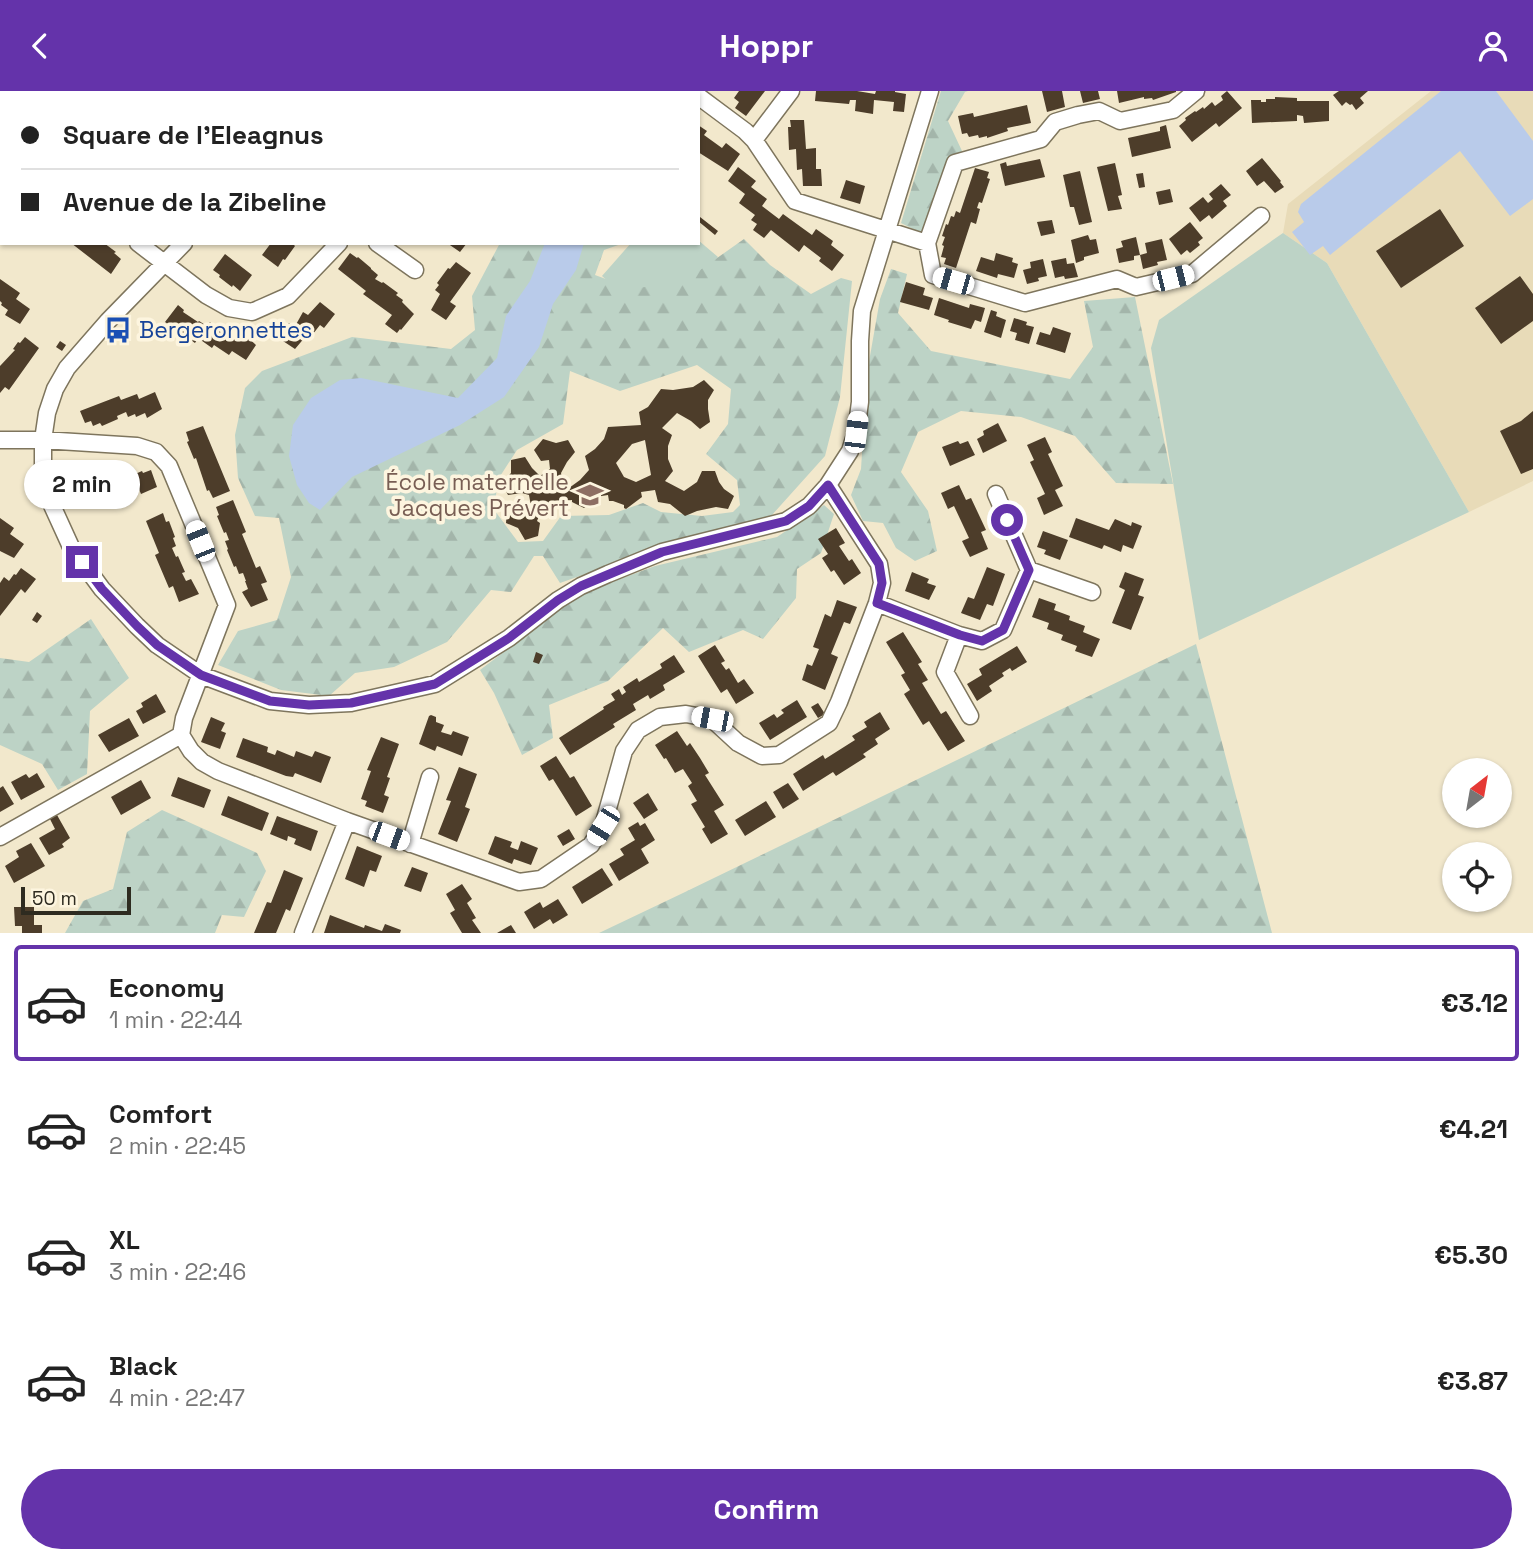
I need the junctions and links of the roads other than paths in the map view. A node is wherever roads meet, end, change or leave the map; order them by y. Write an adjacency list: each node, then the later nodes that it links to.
1 (791, 91): 5 (street)
2 (930, 91): 7 (street)
3 (1196, 91): 8 (street)
4 (700, 97): 5 (street)
5 (754, 140): 7 (street)
6 (1261, 216): 8 (street)
7 (888, 231): 8 (street); 17 (street)
8 (927, 243)
9 (140, 245): 13 (street)
10 (182, 245): 13 (street)
11 (337, 245): 13 (street)
12 (380, 245): 14 (street)
13 (164, 264): 16 (street)
14 (415, 269)
15 (0, 440): 16 (street)
16 (43, 440): 23 (street); 23 (street)
17 (828, 485): 21 (street); 23 (street)
18 (996, 495): 19 (street)
19 (1029, 570): 20 (street); 22 (street)
20 (1092, 593)
21 (877, 603): 22 (street); 29 (street)
22 (960, 635): 24 (street)
23 (201, 675): 25 (street)
24 (970, 716)
25 (181, 735): 27 (street); 28 (street)
26 (429, 777): 29 (street)
27 (347, 821): 29 (street); 30 (street)
28 (0, 837)
29 (410, 844)
30 (303, 933)

